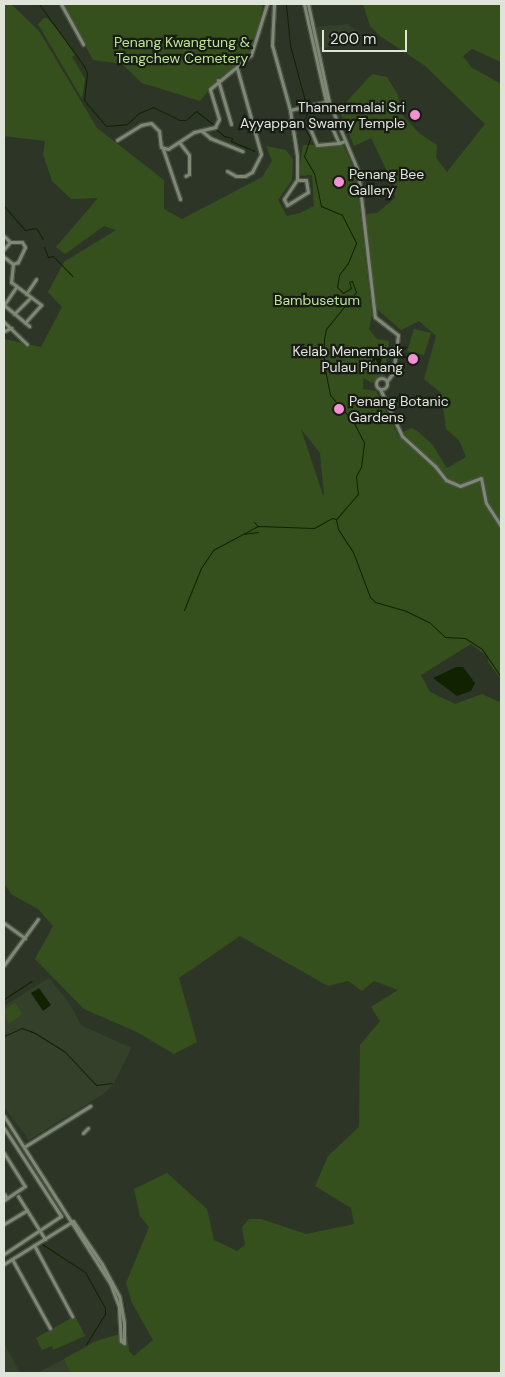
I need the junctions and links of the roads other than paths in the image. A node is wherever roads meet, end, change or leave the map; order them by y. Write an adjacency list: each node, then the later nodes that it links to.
1 (61, 4): 5 (street)
2 (267, 4): 6 (street)
3 (274, 4): 9 (street)
4 (308, 4): 8 (street)
5 (83, 44)
6 (237, 68): 7 (street); 20 (street)
7 (218, 79): 10 (street); 11 (street)
8 (328, 102): 9 (street); 13 (street)
9 (290, 110): 22 (street)
10 (231, 124)
11 (202, 131): 14 (street); 18 (street)
12 (117, 140): 16 (street)
13 (345, 141): 15 (street); 41 (street)
14 (179, 142): 17 (street); 21 (street)
15 (339, 143): 15 (street)
16 (163, 149): 17 (street); 19 (street)
17 (168, 149): 19 (street)
18 (243, 151)
19 (166, 155): 23 (street)
20 (226, 170)
21 (185, 176)
22 (297, 180): 22 (street)
23 (180, 199)
24 (4, 236): 25 (street)
25 (10, 242): 26 (street); 28 (street)
26 (4, 249)
27 (4, 257): 28 (street)
28 (13, 264): 30 (street)
29 (36, 279): 31 (street)
30 (16, 287): 31 (street); 33 (street)
31 (26, 294): 32 (street)
32 (31, 297): 34 (street); 36 (street)
33 (4, 305): 34 (street)
34 (14, 314): 36 (street)
35 (4, 322): 38 (street)
36 (25, 323): 37 (street)
37 (29, 326)
38 (11, 328): 39 (street); 40 (street)
39 (4, 331)
40 (27, 344)
41 (387, 381): 42 (street); 42 (street)
42 (380, 389): 43 (street)
43 (501, 526)
44 (38, 919): 46 (street)
45 (4, 923): 46 (street)
46 (25, 938): 47 (street)
47 (4, 964)
48 (90, 1106): 53 (street)
49 (4, 1116): 53 (street)
50 (4, 1128): 61 (street)
51 (88, 1128): 52 (street)
52 (84, 1133)
53 (24, 1146): 59 (street)
54 (4, 1154): 57 (street)
55 (4, 1194): 57 (street)
56 (18, 1196): 58 (street)
57 (5, 1199)
58 (27, 1210): 60 (street); 61 (street)
59 (73, 1221): 59 (street); 62 (street)
60 (4, 1224)
61 (40, 1231): 62 (street); 64 (street)
62 (45, 1238): 63 (street)
63 (34, 1245): 65 (street); 67 (street)
64 (4, 1254)
65 (12, 1259): 66 (street); 68 (street)
66 (4, 1264)
67 (72, 1316)
68 (50, 1328)

